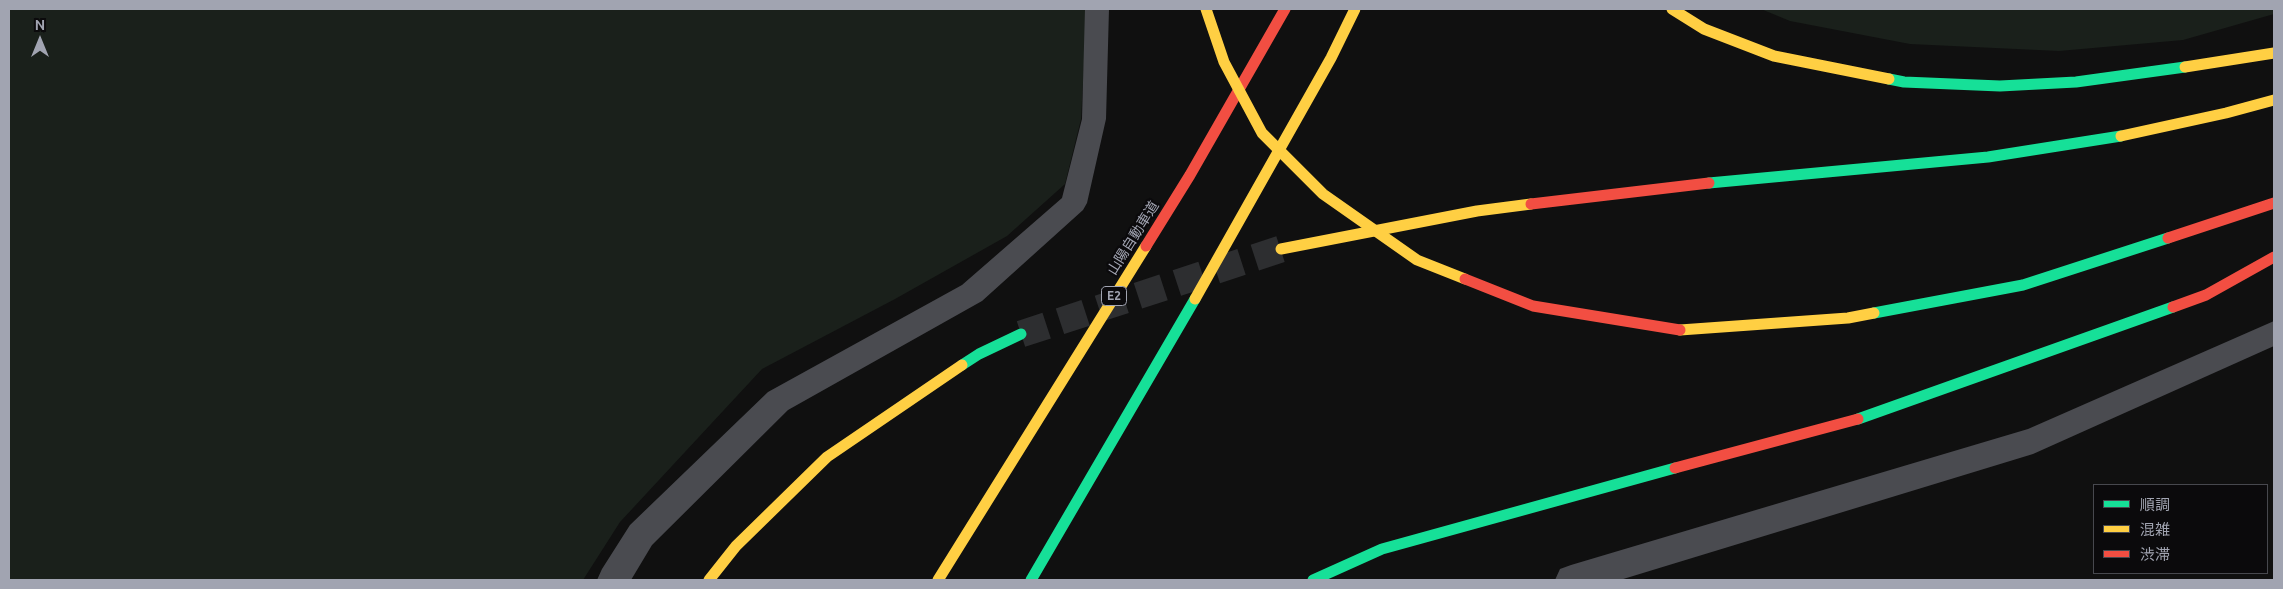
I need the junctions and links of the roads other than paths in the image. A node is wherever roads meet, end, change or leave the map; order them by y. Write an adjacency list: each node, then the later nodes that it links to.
1 (1097, 9): 13 (street)
2 (1206, 9): 8 (highway, bridge)
3 (1285, 9): 15 (highway, 山陽自動車道 / E2)
4 (1356, 9): 16 (highway)
5 (1672, 9): 6 (highway)
6 (2274, 53)
7 (2274, 100): 9 (highway)
8 (2274, 203)
9 (1281, 249)
10 (2274, 257): 17 (highway)
11 (2274, 333): 18 (street)
12 (1021, 334): 14 (highway)
13 (613, 580)
14 (709, 580)
15 (938, 580)
16 (1032, 580)
17 (1313, 580)
18 (1570, 580)

